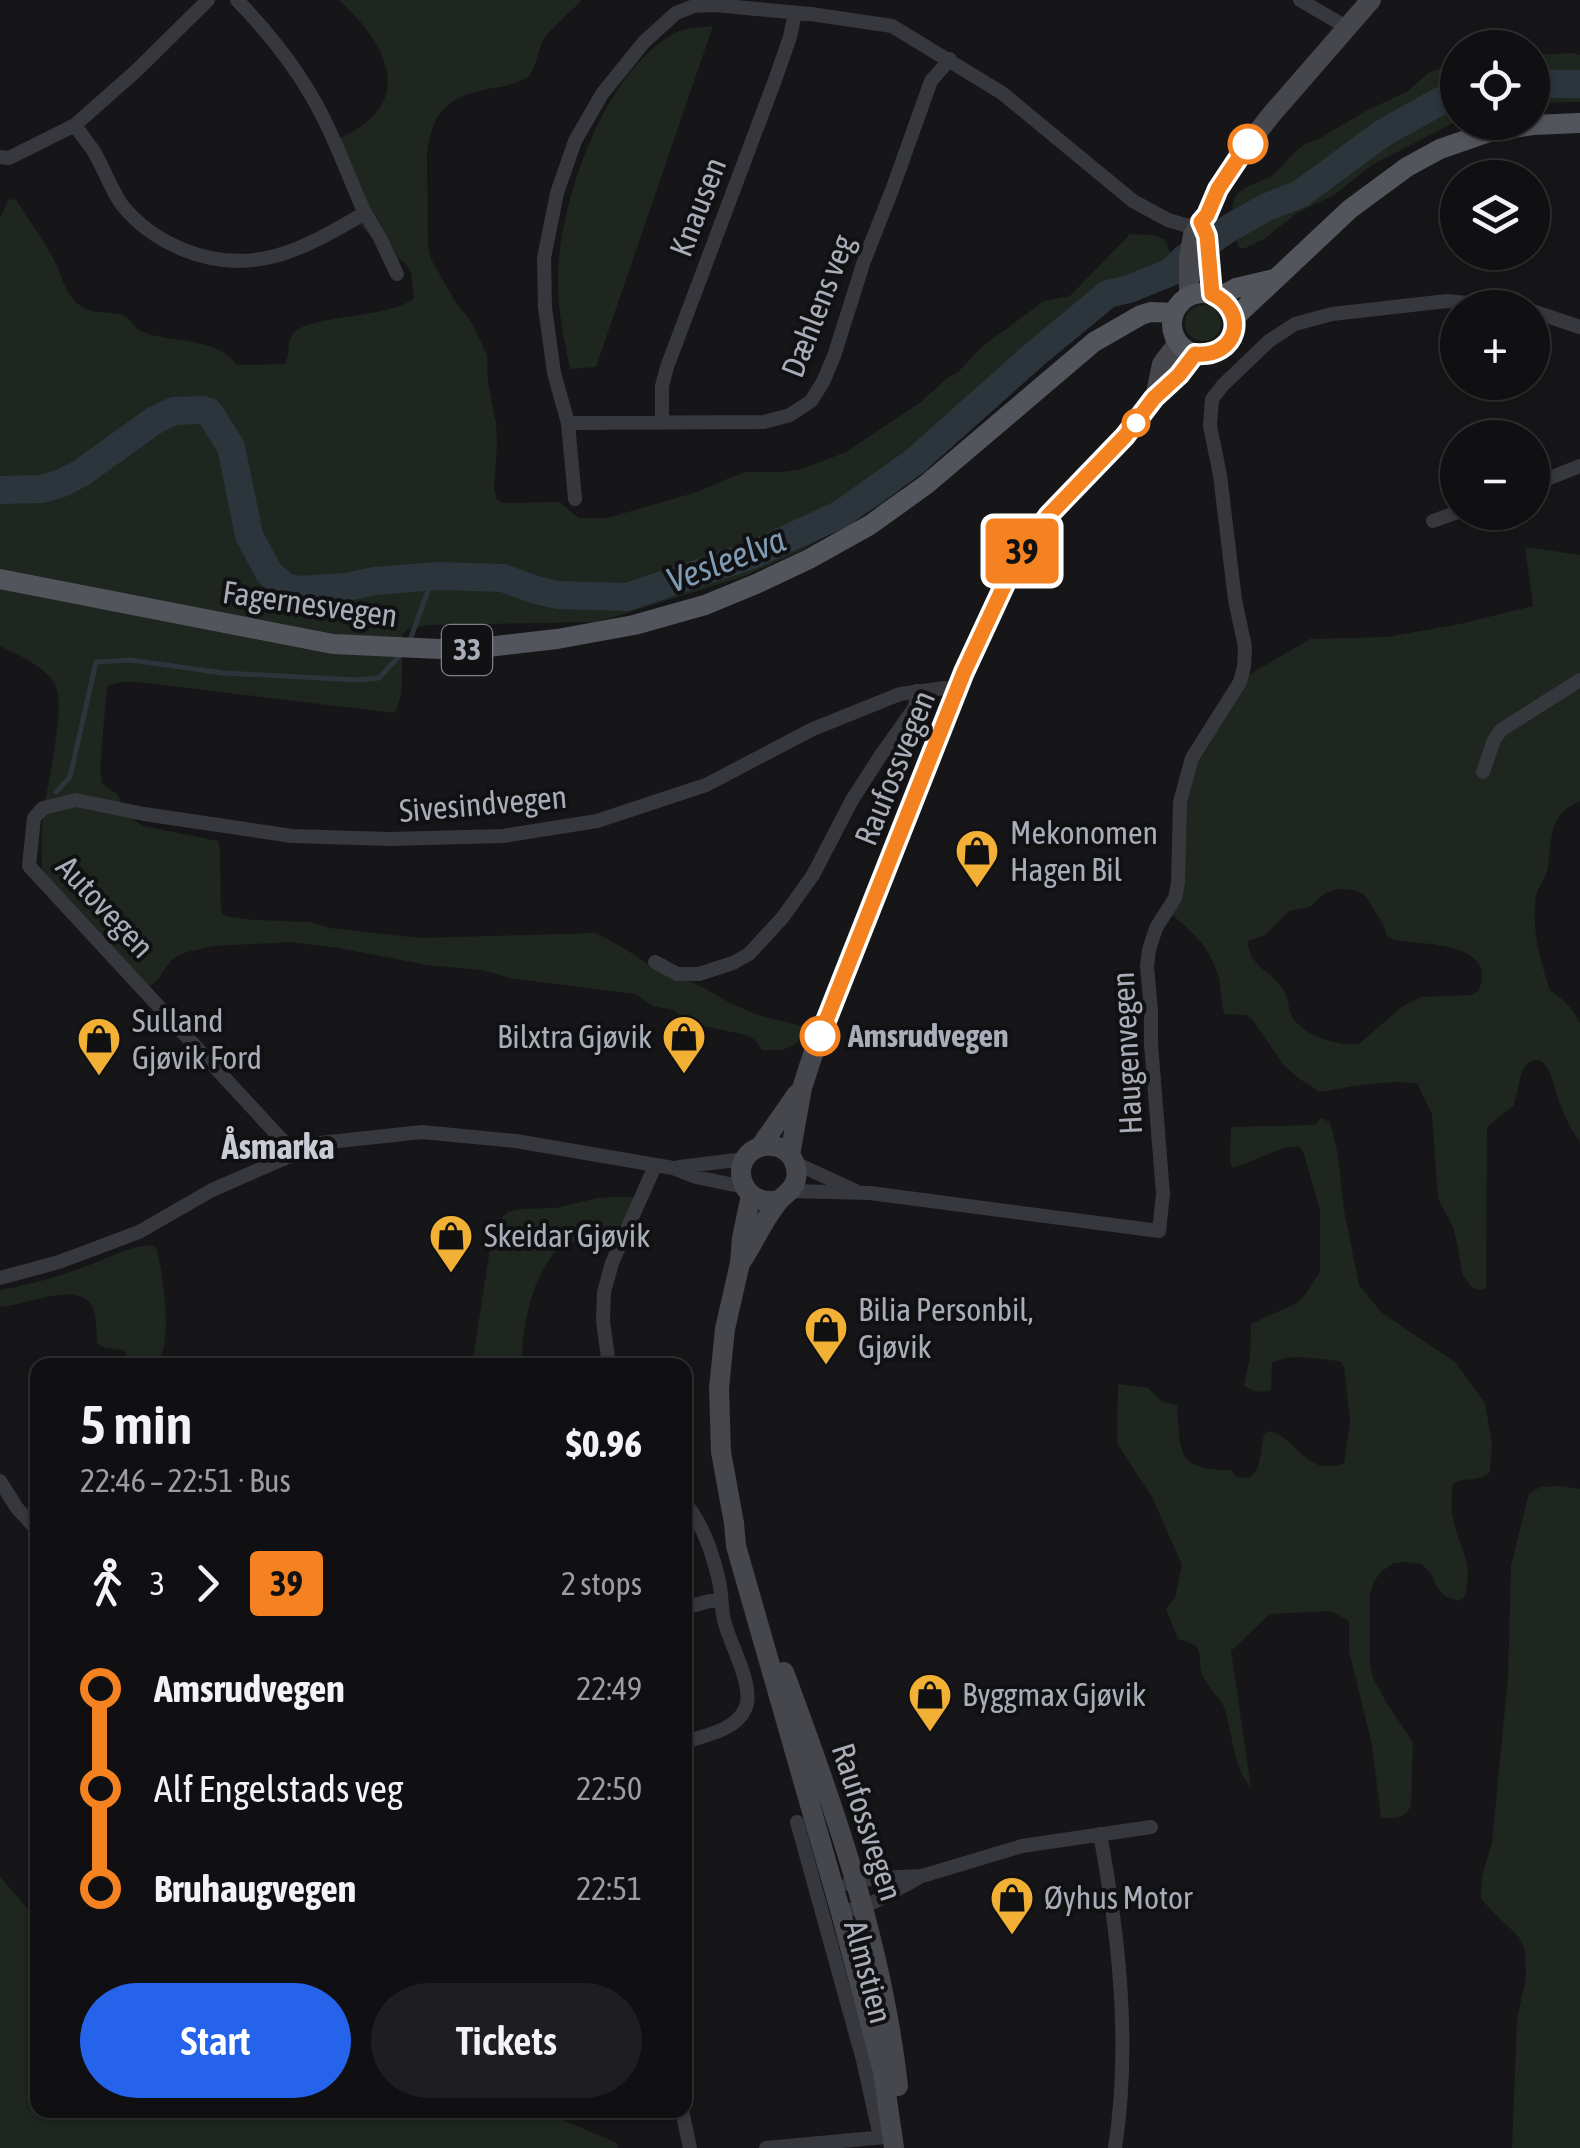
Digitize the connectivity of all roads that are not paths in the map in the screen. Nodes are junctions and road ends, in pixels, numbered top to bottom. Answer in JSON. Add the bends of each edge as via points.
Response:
{"nodes":[{"id":1,"x":208,"y":0,"type":"edge"},
{"id":2,"x":237,"y":0,"type":"edge"},
{"id":3,"x":1300,"y":0,"type":"edge"},
{"id":4,"x":1372,"y":0,"type":"edge"},
{"id":5,"x":694,"y":3,"type":"edge"},
{"id":6,"x":795,"y":13,"type":"junction"},
{"id":7,"x":1348,"y":28,"type":"junction"},
{"id":8,"x":950,"y":59,"type":"junction"},
{"id":9,"x":74,"y":125,"type":"junction"},
{"id":10,"x":1580,"y":126,"type":"edge"},
{"id":11,"x":0,"y":158,"type":"edge"},
{"id":12,"x":365,"y":213,"type":"junction"},
{"id":13,"x":1201,"y":222,"type":"junction"},
{"id":14,"x":397,"y":274,"type":"dead end"},
{"id":15,"x":1274,"y":279,"type":"junction"},
{"id":16,"x":1189,"y":296,"type":"junction"},
{"id":17,"x":1216,"y":296,"type":"junction"},
{"id":18,"x":1440,"y":302,"type":"edge"},
{"id":19,"x":1550,"y":317,"type":"edge"},
{"id":20,"x":1234,"y":318,"type":"junction"},
{"id":21,"x":1580,"y":327,"type":"edge"},
{"id":22,"x":1180,"y":336,"type":"junction"},
{"id":23,"x":662,"y":422,"type":"junction"},
{"id":24,"x":568,"y":424,"type":"junction"},
{"id":25,"x":1580,"y":466,"type":"edge"},
{"id":26,"x":1550,"y":478,"type":"edge"},
{"id":27,"x":575,"y":499,"type":"dead end"},
{"id":28,"x":1440,"y":518,"type":"edge"},
{"id":29,"x":1433,"y":521,"type":"dead end"},
{"id":30,"x":0,"y":579,"type":"edge"},
{"id":31,"x":1580,"y":680,"type":"edge"},
{"id":32,"x":958,"y":691,"type":"junction"},
{"id":33,"x":917,"y":692,"type":"junction"},
{"id":34,"x":1484,"y":772,"type":"dead end"},
{"id":35,"x":34,"y":818,"type":"joint"},
{"id":36,"x":655,"y":962,"type":"dead end"},
{"id":37,"x":802,"y":1088,"type":"junction"},
{"id":38,"x":752,"y":1153,"type":"junction"},
{"id":39,"x":295,"y":1154,"type":"junction"},
{"id":40,"x":792,"y":1159,"type":"junction"},
{"id":41,"x":656,"y":1166,"type":"junction"},
{"id":42,"x":673,"y":1168,"type":"junction"},
{"id":43,"x":747,"y":1191,"type":"junction"},
{"id":44,"x":860,"y":1193,"type":"junction"},
{"id":45,"x":784,"y":1196,"type":"junction"},
{"id":46,"x":740,"y":1263,"type":"junction"},
{"id":47,"x":0,"y":1278,"type":"edge"},
{"id":48,"x":608,"y":1358,"type":"edge"},
{"id":49,"x":2,"y":1487,"type":"edge"},
{"id":50,"x":692,"y":1514,"type":"edge"},
{"id":51,"x":30,"y":1522,"type":"edge"},
{"id":52,"x":721,"y":1601,"type":"junction"},
{"id":53,"x":692,"y":1606,"type":"edge"},
{"id":54,"x":692,"y":1740,"type":"edge"},
{"id":55,"x":798,"y":1822,"type":"dead end"},
{"id":56,"x":1151,"y":1827,"type":"dead end"},
{"id":57,"x":1100,"y":1834,"type":"junction"},
{"id":58,"x":922,"y":1876,"type":"junction"},
{"id":59,"x":844,"y":1885,"type":"junction"},
{"id":60,"x":863,"y":1906,"type":"junction"},
{"id":61,"x":841,"y":1913,"type":"junction"},
{"id":62,"x":684,"y":2118,"type":"edge"},
{"id":63,"x":894,"y":2141,"type":"edge"},
{"id":64,"x":690,"y":2148,"type":"edge"},
{"id":65,"x":766,"y":2148,"type":"edge"},
{"id":66,"x":1116,"y":2148,"type":"edge"}],
"edges":[{"from":1,"to":9,"type":"street"},
{"from":2,"to":12,"type":"street","via":[[302,81]]},
{"from":3,"to":7,"type":"street"},
{"from":4,"to":7,"type":"main road"},
{"from":5,"to":6,"type":"street"},
{"from":5,"to":24,"type":"street","via":[[644,42],[602,94],[575,141],[557,193],[544,258],[545,307]]},
{"from":6,"to":8,"type":"street","via":[[892,26]]},
{"from":6,"to":23,"type":"street","name":"Knausen","via":[[667,367]]},
{"from":7,"to":13,"type":"main road","via":[[1235,161]]},
{"from":8,"to":13,"type":"street","via":[[1002,92],[1133,201],[1168,220]]},
{"from":8,"to":23,"type":"street","name":"Dæhlens veg","via":[[931,81],[812,402],[764,422]]},
{"from":9,"to":11,"type":"street"},
{"from":9,"to":12,"type":"street","via":[[144,228],[200,256],[257,261],[296,250]]},
{"from":10,"to":15,"type":"main road","number":"33","via":[[1492,131],[1426,156],[1372,191]]},
{"from":12,"to":14,"type":"street"},
{"from":13,"to":16,"type":"main road","via":[[1189,258]]},
{"from":13,"to":17,"type":"main road"},
{"from":15,"to":17,"type":"main road","number":"33"},
{"from":15,"to":20,"type":"main road","number":"33"},
{"from":16,"to":17,"type":"main road","number":"33"},
{"from":16,"to":22,"type":"main road","via":[[1180,304]]},
{"from":17,"to":20,"type":"main road"},
{"from":18,"to":44,"type":"street","name":"Haugenvegen","via":[[1295,324],[1212,399],[1210,426],[1244,666],[1192,758],[1180,802],[1178,883],[1149,950],[1164,1194],[1159,1232]]},
{"from":19,"to":21,"type":"street"},
{"from":20,"to":22,"type":"main road","number":"33","via":[[1224,348],[1210,355]]},
{"from":22,"to":30,"type":"main road","name":"Fagernesvegen","number":"33","via":[[1151,312],[1132,318],[870,524],[756,584],[634,625],[461,650],[332,644]]},
{"from":22,"to":32,"type":"main road","name":"Raufossvegen","via":[[1179,375],[1018,556]]},
{"from":23,"to":24,"type":"street","name":"Dæhlens veg"},
{"from":24,"to":27,"type":"street"},
{"from":25,"to":26,"type":"street"},
{"from":28,"to":29,"type":"street"},
{"from":31,"to":34,"type":"street","via":[[1506,725]]},
{"from":32,"to":33,"type":"street","name":"Sivesindvegen"},
{"from":32,"to":37,"type":"main road","name":"Raufossvegen"},
{"from":33,"to":35,"type":"street","name":"Sivesindvegen","via":[[813,730],[706,785],[597,821],[503,836],[292,836],[76,800],[43,808]]},
{"from":33,"to":36,"type":"street","via":[[915,707],[852,800],[813,875],[749,954],[699,974],[677,974]]},
{"from":35,"to":39,"type":"street","name":"Autovegen","via":[[29,866]]},
{"from":37,"to":38,"type":"main road","name":"Raufossvegen"},
{"from":37,"to":40,"type":"main road","name":"Raufossvegen"},
{"from":38,"to":40,"type":"main road","via":[[776,1146]]},
{"from":38,"to":42,"type":"street"},
{"from":38,"to":43,"type":"main road","name":"Raufossvegen","via":[[740,1173]]},
{"from":39,"to":41,"type":"street","via":[[320,1143],[422,1132]]},
{"from":39,"to":47,"type":"street","via":[[139,1232]]},
{"from":40,"to":44,"type":"street"},
{"from":40,"to":45,"type":"main road","name":"Raufossvegen","via":[[796,1178]]},
{"from":41,"to":42,"type":"street"},
{"from":41,"to":48,"type":"street","via":[[604,1292]]},
{"from":42,"to":43,"type":"street"},
{"from":43,"to":45,"type":"main road","via":[[765,1202]]},
{"from":43,"to":46,"type":"main road","name":"Raufossvegen"},
{"from":44,"to":45,"type":"street"},
{"from":45,"to":46,"type":"main road","name":"Raufossvegen"},
{"from":46,"to":59,"type":"main road","name":"Raufossvegen","via":[[718,1388],[736,1546]]},
{"from":49,"to":51,"type":"street"},
{"from":50,"to":52,"type":"street","via":[[720,1582]]},
{"from":52,"to":53,"type":"street"},
{"from":52,"to":54,"type":"street","via":[[747,1704],[730,1726]]},
{"from":55,"to":63,"type":"street","name":"Almstien","via":[[863,2060]]},
{"from":56,"to":57,"type":"street"},
{"from":57,"to":58,"type":"street","via":[[1022,1846]]},
{"from":57,"to":66,"type":"street","via":[[1122,2007]]},
{"from":58,"to":59,"type":"street"},
{"from":58,"to":60,"type":"street"},
{"from":59,"to":60,"type":"main road","name":"Raufossvegen"},
{"from":59,"to":61,"type":"main road","name":"Raufossvegen"},
{"from":60,"to":61,"type":"street"},
{"from":60,"to":63,"type":"main road","name":"Raufossvegen","via":[[884,1986],[897,2080]]},
{"from":61,"to":63,"type":"main road","name":"Raufossvegen"},
{"from":62,"to":64,"type":"street"},
{"from":63,"to":65,"type":"street"}]}
